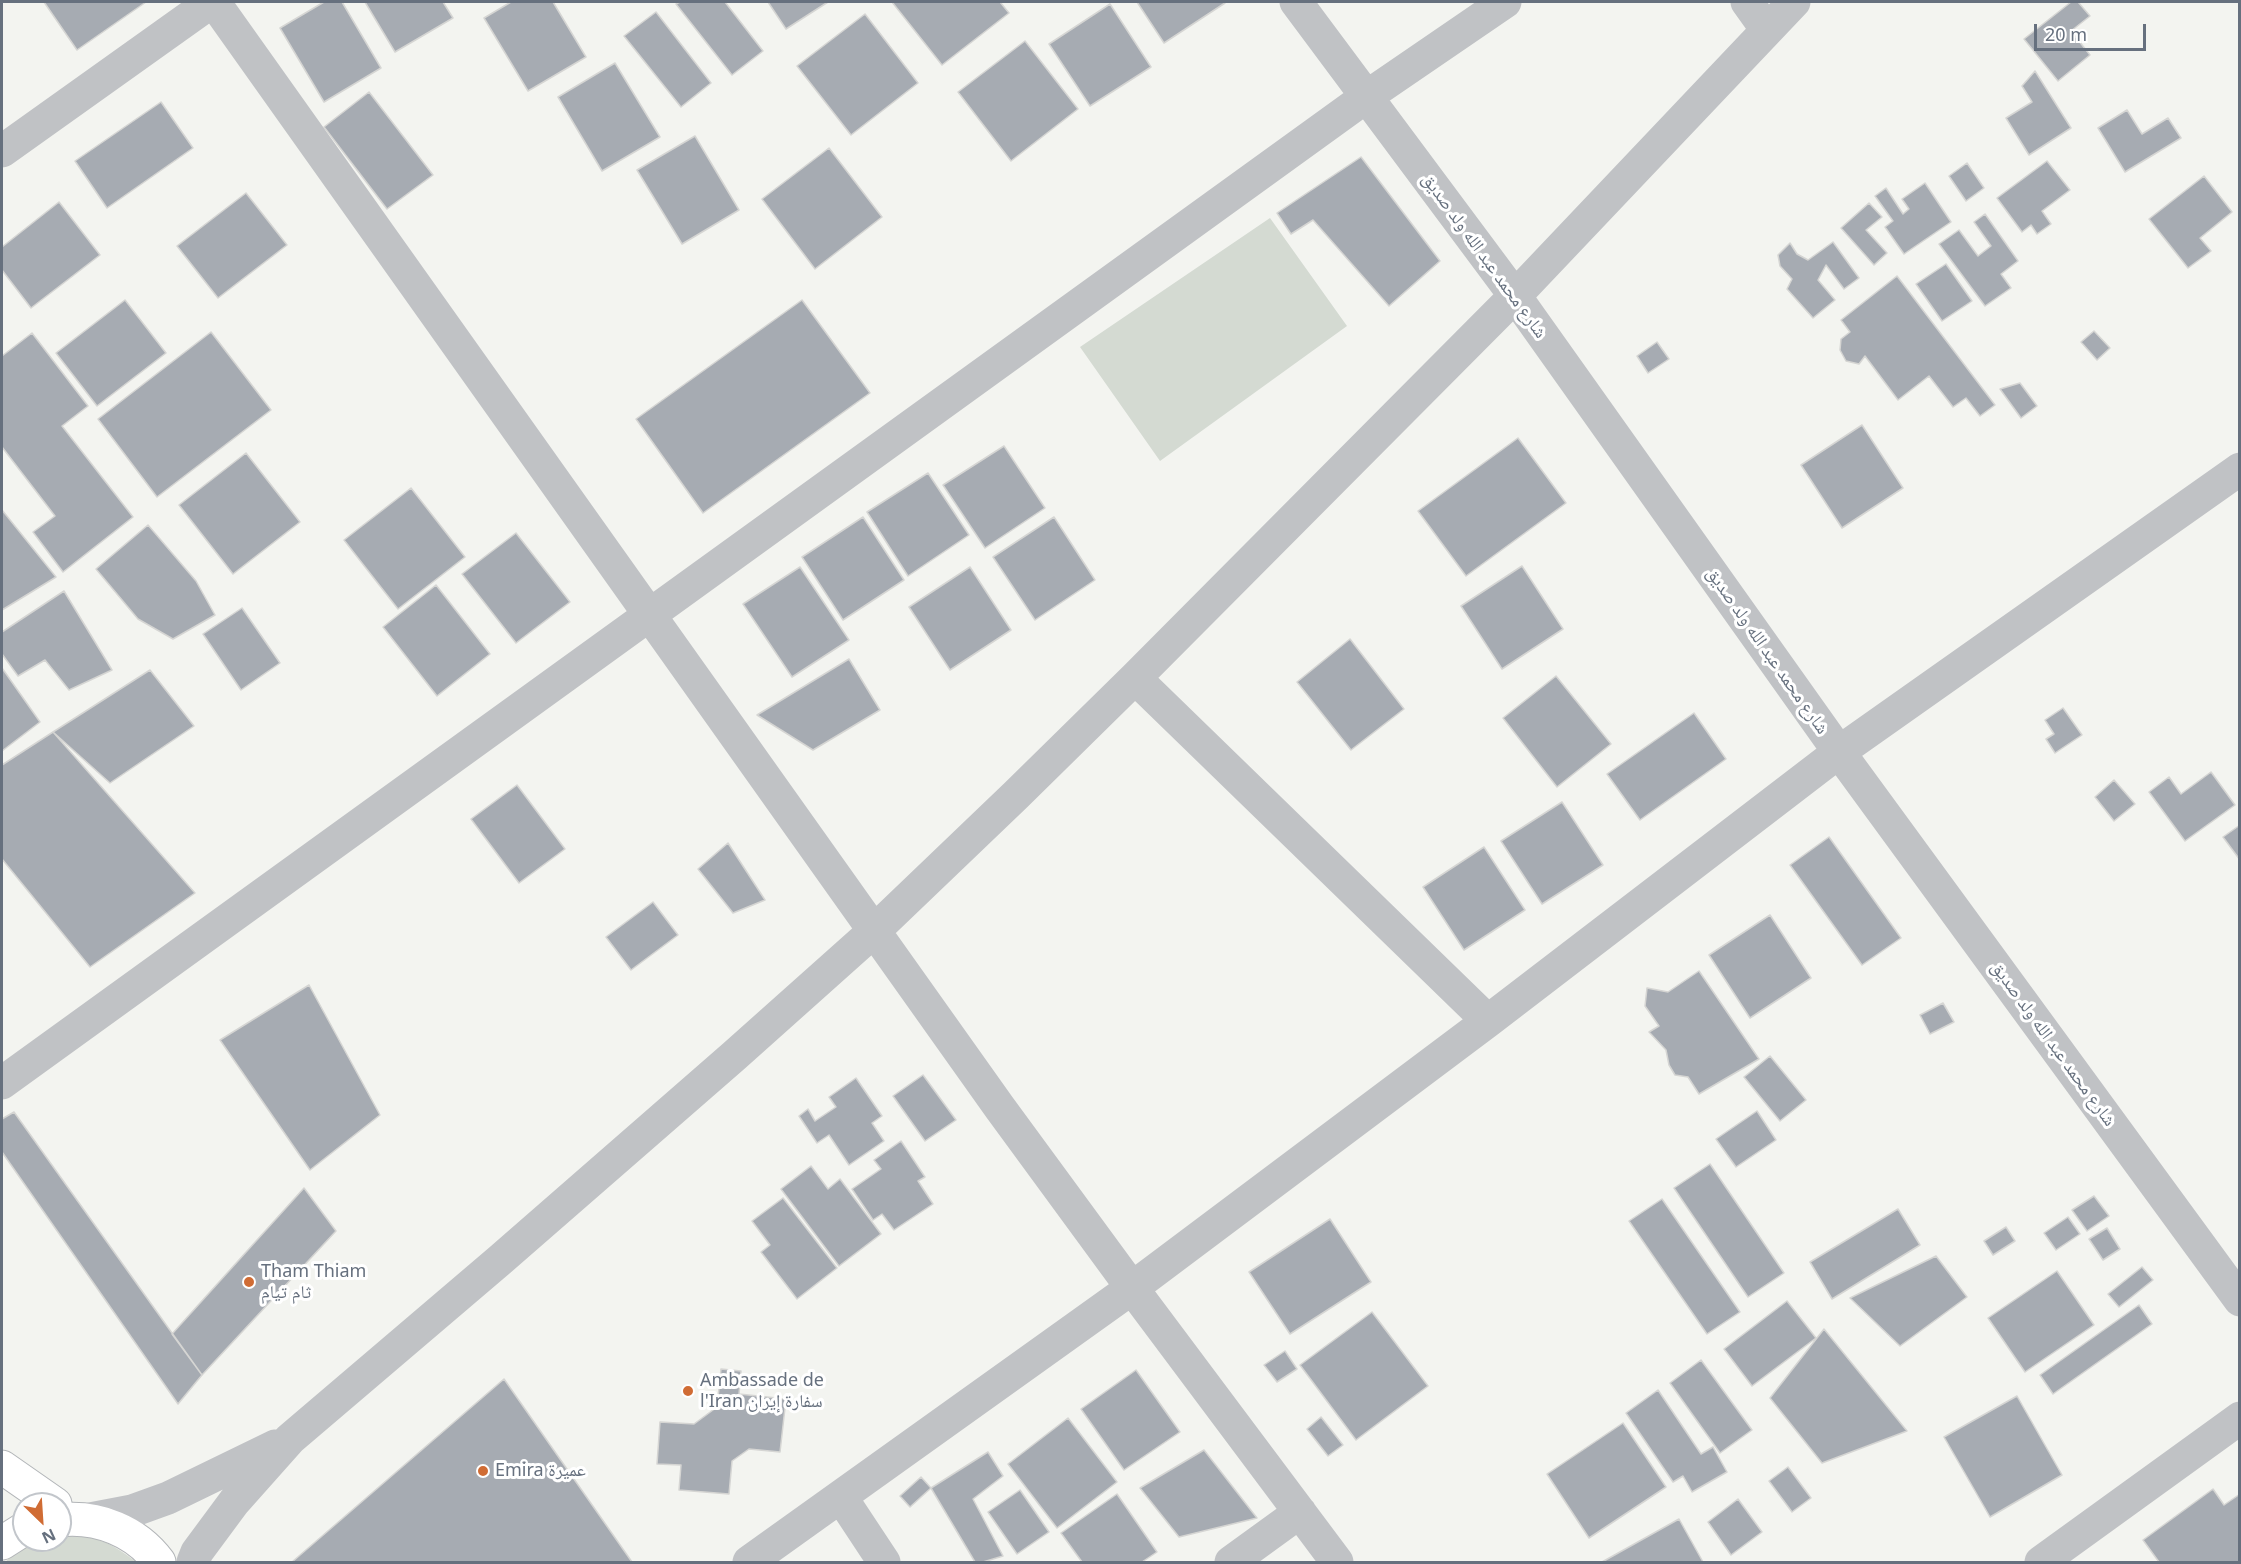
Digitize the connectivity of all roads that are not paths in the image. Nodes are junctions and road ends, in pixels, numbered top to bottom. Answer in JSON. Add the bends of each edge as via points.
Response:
{"nodes":[{"id":1,"x":212,"y":2,"type":"edge"},
{"id":2,"x":1296,"y":2,"type":"edge"},
{"id":3,"x":1505,"y":2,"type":"edge"},
{"id":4,"x":1747,"y":2,"type":"edge"},
{"id":5,"x":1794,"y":2,"type":"edge"},
{"id":6,"x":1767,"y":30,"type":"junction"},
{"id":7,"x":1366,"y":97,"type":"junction"},
{"id":8,"x":2,"y":151,"type":"edge"},
{"id":9,"x":1515,"y":296,"type":"junction"},
{"id":10,"x":2240,"y":469,"type":"edge"},
{"id":11,"x":649,"y":615,"type":"junction"},
{"id":12,"x":1135,"y":678,"type":"junction"},
{"id":13,"x":1839,"y":752,"type":"junction"},
{"id":14,"x":874,"y":931,"type":"junction"},
{"id":15,"x":1488,"y":1021,"type":"junction"},
{"id":16,"x":2,"y":1083,"type":"edge"},
{"id":17,"x":1132,"y":1288,"type":"junction"},
{"id":18,"x":2240,"y":1300,"type":"edge"},
{"id":19,"x":2240,"y":1418,"type":"edge"},
{"id":20,"x":290,"y":1439,"type":"junction"},
{"id":21,"x":2,"y":1467,"type":"edge"},
{"id":22,"x":37,"y":1492,"type":"edge"},
{"id":23,"x":841,"y":1497,"type":"junction"},
{"id":24,"x":1300,"y":1512,"type":"junction"},
{"id":25,"x":72,"y":1514,"type":"edge"},
{"id":26,"x":72,"y":1515,"type":"edge"},
{"id":27,"x":159,"y":1563,"type":"edge"},
{"id":28,"x":193,"y":1563,"type":"edge"},
{"id":29,"x":749,"y":1563,"type":"edge"},
{"id":30,"x":884,"y":1563,"type":"edge"},
{"id":31,"x":1231,"y":1563,"type":"edge"},
{"id":32,"x":1337,"y":1563,"type":"edge"},
{"id":33,"x":2041,"y":1563,"type":"edge"}],
"edges":[{"from":1,"to":8,"type":"street"},
{"from":1,"to":11,"type":"street"},
{"from":2,"to":7,"type":"street","name":"شارع محمد عبد الله ولد صديق"},
{"from":3,"to":7,"type":"street"},
{"from":4,"to":6,"type":"street"},
{"from":5,"to":6,"type":"street"},
{"from":6,"to":9,"type":"street"},
{"from":7,"to":9,"type":"street","name":"شارع محمد عبد الله ولد صديق"},
{"from":7,"to":11,"type":"street"},
{"from":9,"to":12,"type":"street"},
{"from":9,"to":13,"type":"street","name":"شارع محمد عبد الله ولد صديق"},
{"from":10,"to":13,"type":"street"},
{"from":11,"to":14,"type":"street"},
{"from":11,"to":16,"type":"street"},
{"from":12,"to":14,"type":"street"},
{"from":12,"to":15,"type":"street"},
{"from":13,"to":15,"type":"street"},
{"from":13,"to":18,"type":"street","name":"شارع محمد عبد الله ولد صديق"},
{"from":14,"to":17,"type":"street"},
{"from":14,"to":20,"type":"street"},
{"from":15,"to":17,"type":"street"},
{"from":17,"to":23,"type":"street"},
{"from":17,"to":24,"type":"street"},
{"from":19,"to":33,"type":"street"},
{"from":20,"to":25,"type":"street","via":[[168,1498],[132,1510]]},
{"from":20,"to":28,"type":"street","via":[[234,1502]]},
{"from":21,"to":22,"type":"highway"},
{"from":23,"to":29,"type":"street"},
{"from":23,"to":30,"type":"street"},
{"from":24,"to":31,"type":"street"},
{"from":24,"to":32,"type":"street"},
{"from":26,"to":27,"type":"highway","via":[[114,1527],[135,1539]]}]}
